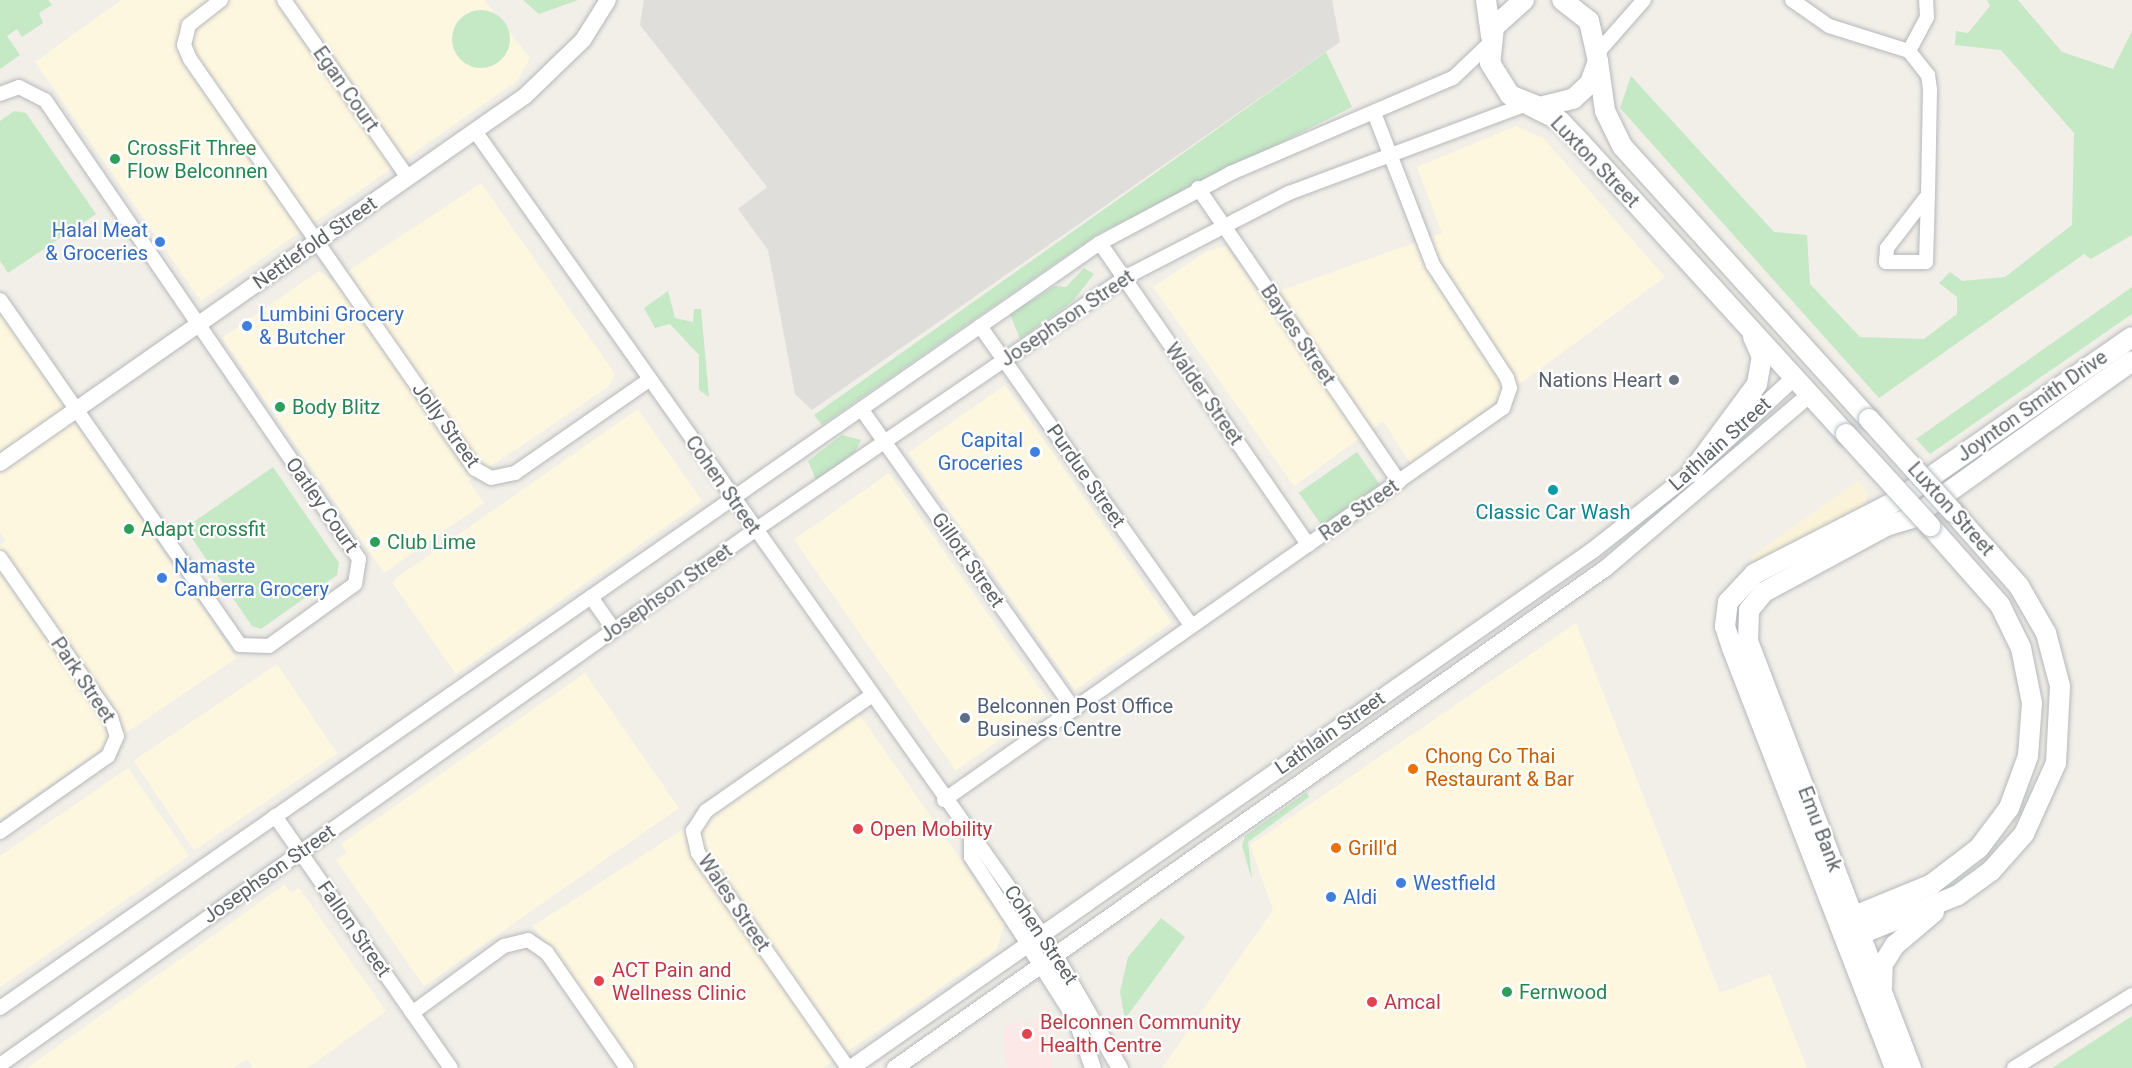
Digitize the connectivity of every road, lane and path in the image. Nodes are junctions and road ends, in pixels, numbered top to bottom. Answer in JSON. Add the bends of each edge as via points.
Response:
{"nodes":[{"id":1,"x":221,"y":0,"type":"edge"},
{"id":2,"x":284,"y":0,"type":"edge"},
{"id":3,"x":608,"y":0,"type":"edge"},
{"id":4,"x":1486,"y":0,"type":"edge"},
{"id":5,"x":1524,"y":0,"type":"edge"},
{"id":6,"x":1568,"y":0,"type":"edge"},
{"id":7,"x":1644,"y":0,"type":"edge"},
{"id":8,"x":1792,"y":0,"type":"edge"},
{"id":9,"x":1926,"y":0,"type":"edge"},
{"id":10,"x":1807,"y":5,"type":"edge"},
{"id":11,"x":1490,"y":40,"type":"junction"},
{"id":12,"x":1909,"y":51,"type":"junction"},
{"id":13,"x":1598,"y":56,"type":"junction"},
{"id":14,"x":0,"y":94,"type":"edge"},
{"id":15,"x":1528,"y":105,"type":"junction"},
{"id":16,"x":1374,"y":113,"type":"junction"},
{"id":17,"x":475,"y":131,"type":"junction"},
{"id":18,"x":1390,"y":155,"type":"junction"},
{"id":19,"x":408,"y":178,"type":"junction"},
{"id":20,"x":1198,"y":188,"type":"junction"},
{"id":21,"x":1928,"y":195,"type":"junction"},
{"id":22,"x":1222,"y":224,"type":"junction"},
{"id":23,"x":317,"y":242,"type":"junction"},
{"id":24,"x":1100,"y":243,"type":"junction"},
{"id":25,"x":1124,"y":278,"type":"junction"},
{"id":26,"x":1722,"y":299,"type":"junction"},
{"id":27,"x":0,"y":300,"type":"edge"},
{"id":28,"x":199,"y":324,"type":"junction"},
{"id":29,"x":980,"y":326,"type":"junction"},
{"id":30,"x":2132,"y":337,"type":"edge"},
{"id":31,"x":1004,"y":360,"type":"junction"},
{"id":32,"x":1815,"y":360,"type":"junction"},
{"id":33,"x":2132,"y":361,"type":"edge"},
{"id":34,"x":1830,"y":376,"type":"junction"},
{"id":35,"x":1794,"y":378,"type":"junction"},
{"id":36,"x":649,"y":380,"type":"junction"},
{"id":37,"x":1809,"y":395,"type":"junction"},
{"id":38,"x":76,"y":410,"type":"junction"},
{"id":39,"x":862,"y":410,"type":"junction"},
{"id":40,"x":884,"y":442,"type":"junction"},
{"id":41,"x":0,"y":464,"type":"edge"},
{"id":42,"x":1692,"y":471,"type":"junction"},
{"id":43,"x":1399,"y":482,"type":"junction"},
{"id":44,"x":732,"y":498,"type":"junction"},
{"id":45,"x":755,"y":530,"type":"junction"},
{"id":46,"x":1308,"y":545,"type":"junction"},
{"id":47,"x":0,"y":558,"type":"edge"},
{"id":48,"x":1764,"y":592,"type":"joint"},
{"id":49,"x":591,"y":597,"type":"junction"},
{"id":50,"x":1725,"y":612,"type":"joint"},
{"id":51,"x":1192,"y":626,"type":"junction"},
{"id":52,"x":614,"y":630,"type":"junction"},
{"id":53,"x":871,"y":696,"type":"junction"},
{"id":54,"x":1074,"y":709,"type":"junction"},
{"id":55,"x":944,"y":800,"type":"junction"},
{"id":56,"x":276,"y":816,"type":"junction"},
{"id":57,"x":0,"y":832,"type":"edge"},
{"id":58,"x":300,"y":852,"type":"junction"},
{"id":59,"x":1958,"y":895,"type":"junction"},
{"id":60,"x":1849,"y":928,"type":"junction"},
{"id":61,"x":1035,"y":939,"type":"junction"},
{"id":62,"x":1056,"y":955,"type":"junction"},
{"id":63,"x":1042,"y":965,"type":"junction"},
{"id":64,"x":1882,"y":991,"type":"junction"},
{"id":65,"x":2132,"y":995,"type":"edge"},
{"id":66,"x":0,"y":1008,"type":"edge"},
{"id":67,"x":412,"y":1013,"type":"junction"},
{"id":68,"x":0,"y":1065,"type":"edge"},
{"id":69,"x":2020,"y":1065,"type":"edge"},
{"id":70,"x":451,"y":1068,"type":"edge"},
{"id":71,"x":627,"y":1068,"type":"edge"},
{"id":72,"x":850,"y":1068,"type":"edge"},
{"id":73,"x":895,"y":1068,"type":"edge"},
{"id":74,"x":1093,"y":1068,"type":"edge"},
{"id":75,"x":1120,"y":1068,"type":"edge"},
{"id":76,"x":1894,"y":1068,"type":"edge"},
{"id":77,"x":1911,"y":1068,"type":"edge"}],
"edges":[{"from":1,"to":23,"type":"street","via":[[189,25],[184,45]]},
{"from":2,"to":19,"type":"street","name":"Egan Court"},
{"from":3,"to":17,"type":"street","name":"Nettlefold Street","via":[[556,70]]},
{"from":4,"to":11,"type":"main road"},
{"from":5,"to":11,"type":"main road","via":[[1507,10]]},
{"from":6,"to":13,"type":"main road","name":"Luxton Street","via":[[1589,21]]},
{"from":7,"to":13,"type":"street"},
{"from":8,"to":10,"type":"street"},
{"from":9,"to":12,"type":"street","via":[[1927,17]]},
{"from":10,"to":12,"type":"street","via":[[1859,38]]},
{"from":11,"to":15,"type":"main road","name":"Luxton Street","via":[[1497,81]]},
{"from":11,"to":16,"type":"street","name":"Josephson Street","via":[[1453,78]]},
{"from":12,"to":21,"type":"street","via":[[1925,68],[1930,90]]},
{"from":13,"to":15,"type":"main road","via":[[1590,82],[1573,99],[1552,107]]},
{"from":13,"to":32,"type":"main road","name":"Luxton Street","via":[[1605,111],[1622,146]]},
{"from":14,"to":28,"type":"street","name":"Oatley Court","via":[[19,87],[45,100]]},
{"from":15,"to":18,"type":"street","name":"Josephson Street"},
{"from":15,"to":26,"type":"main road","name":"Luxton Street","via":[[1560,121]]},
{"from":16,"to":18,"type":"street","name":"Rae Street"},
{"from":16,"to":20,"type":"street","name":"Josephson Street"},
{"from":17,"to":19,"type":"street","name":"Nettlefold Street"},
{"from":17,"to":36,"type":"street","name":"Cohen Street"},
{"from":18,"to":22,"type":"street","name":"Josephson Street"},
{"from":18,"to":43,"type":"street","name":"Rae Street","via":[[1433,265],[1510,388],[1503,408]]},
{"from":19,"to":23,"type":"street","name":"Nettlefold Street"},
{"from":20,"to":22,"type":"street","name":"Bayles Street"},
{"from":20,"to":24,"type":"street","name":"Josephson Street"},
{"from":21,"to":21,"type":"street","via":[[1926,262],[1886,261],[1887,248]]},
{"from":22,"to":25,"type":"street","name":"Josephson Street"},
{"from":22,"to":43,"type":"street","name":"Bayles Street"},
{"from":23,"to":28,"type":"street","name":"Nettlefold Street"},
{"from":23,"to":36,"type":"street","name":"Jolly Street","via":[[482,475],[515,473]]},
{"from":24,"to":25,"type":"street","name":"Walder Street"},
{"from":24,"to":29,"type":"street","name":"Josephson Street"},
{"from":25,"to":31,"type":"street","name":"Josephson Street"},
{"from":25,"to":46,"type":"street","name":"Walder Street"},
{"from":26,"to":35,"type":"main road","name":"Luxton Street"},
{"from":26,"to":42,"type":"main road","via":[[1752,336],[1762,357],[1761,374],[1749,400]]},
{"from":27,"to":38,"type":"street","name":"Oatley Court"},
{"from":28,"to":38,"type":"street","name":"Nettlefold Street"},
{"from":28,"to":38,"type":"street","name":"Oatley Court","via":[[359,559],[360,574],[347,592],[269,646],[240,645]]},
{"from":29,"to":31,"type":"street","name":"Purdue Street"},
{"from":29,"to":39,"type":"street","name":"Josephson Street"},
{"from":30,"to":50,"type":"main road","name":"Joynton Smith Drive","via":[[1896,501],[1754,574],[1731,594]]},
{"from":31,"to":40,"type":"street","name":"Josephson Street"},
{"from":31,"to":51,"type":"street","name":"Purdue Street"},
{"from":32,"to":34,"type":"main road","name":"Luxton Street"},
{"from":32,"to":35,"type":"main road"},
{"from":33,"to":48,"type":"main road","name":"Joynton Smith Drive","via":[[1912,518],[1886,526]]},
{"from":34,"to":37,"type":"main road"},
{"from":34,"to":59,"type":"main road","name":"Luxton Street","bridge":true,"via":[[2035,609],[2055,660],[2062,711],[2056,763],[2040,808],[2008,854]]},
{"from":35,"to":37,"type":"main road","name":"Luxton Street"},
{"from":35,"to":42,"type":"street","name":"Lathlain Street"},
{"from":36,"to":44,"type":"street","name":"Cohen Street"},
{"from":37,"to":60,"type":"main road","name":"Luxton Street","bridge":true,"via":[[2000,605],[2021,648],[2032,703],[2028,756],[2009,808],[1979,848],[1932,884]]},
{"from":37,"to":62,"type":"street","name":"Lathlain Street","via":[[1606,568]]},
{"from":38,"to":41,"type":"street","name":"Nettlefold Street"},
{"from":39,"to":40,"type":"street","name":"Gillott Street"},
{"from":39,"to":44,"type":"street","name":"Josephson Street"},
{"from":40,"to":45,"type":"street","name":"Josephson Street"},
{"from":40,"to":54,"type":"street","name":"Gillott Street"},
{"from":42,"to":61,"type":"street","name":"Lathlain Street","via":[[1585,555]]},
{"from":43,"to":46,"type":"street","name":"Rae Street"},
{"from":44,"to":45,"type":"street","name":"Cohen Street"},
{"from":44,"to":49,"type":"street","name":"Josephson Street"},
{"from":45,"to":52,"type":"street","name":"Josephson Street"},
{"from":45,"to":53,"type":"street","name":"Cohen Street"},
{"from":46,"to":51,"type":"street","name":"Rae Street"},
{"from":47,"to":57,"type":"street","name":"Park Street","via":[[111,718],[117,736],[108,756]]},
{"from":48,"to":60,"type":"main road","name":"Emu Bank","via":[[1749,610],[1748,642]]},
{"from":49,"to":52,"type":"street"},
{"from":49,"to":56,"type":"street","name":"Josephson Street"},
{"from":50,"to":60,"type":"main road","name":"Emu Bank","via":[[1732,648]]},
{"from":51,"to":54,"type":"street","name":"Rae Street"},
{"from":52,"to":58,"type":"street","name":"Josephson Street"},
{"from":53,"to":55,"type":"street","name":"Cohen Street"},
{"from":53,"to":72,"type":"street","name":"Wales Street","via":[[706,811],[693,831],[698,853]]},
{"from":54,"to":55,"type":"street","name":"Rae Street"},
{"from":55,"to":61,"type":"street","name":"Cohen Street","via":[[971,839],[971,857]]},
{"from":56,"to":58,"type":"street","name":"Fallon Street"},
{"from":56,"to":66,"type":"street","name":"Josephson Street"},
{"from":58,"to":67,"type":"street","name":"Fallon Street"},
{"from":58,"to":68,"type":"street","name":"Josephson Street"},
{"from":59,"to":60,"type":"main road","name":"Luxton Street"},
{"from":59,"to":64,"type":"main road","via":[[1899,939],[1883,964]]},
{"from":60,"to":64,"type":"main road","name":"Emu Bank"},
{"from":60,"to":76,"type":"main road","name":"Emu Bank"},
{"from":61,"to":62,"type":"street","name":"Cohen Street"},
{"from":61,"to":63,"type":"street","name":"Cohen Street"},
{"from":61,"to":72,"type":"street","name":"Lathlain Street"},
{"from":62,"to":63,"type":"street","name":"Lathlain Street"},
{"from":62,"to":75,"type":"street","name":"Cohen Street"},
{"from":63,"to":73,"type":"street","name":"Lathlain Street"},
{"from":63,"to":74,"type":"street","name":"Cohen Street","via":[[1076,1019]]},
{"from":64,"to":77,"type":"main road","name":"Emu Bank"},
{"from":65,"to":69,"type":"street"},
{"from":67,"to":70,"type":"street","name":"Fallon Street"},
{"from":67,"to":71,"type":"street","via":[[504,946],[528,940],[547,952]]}]}
